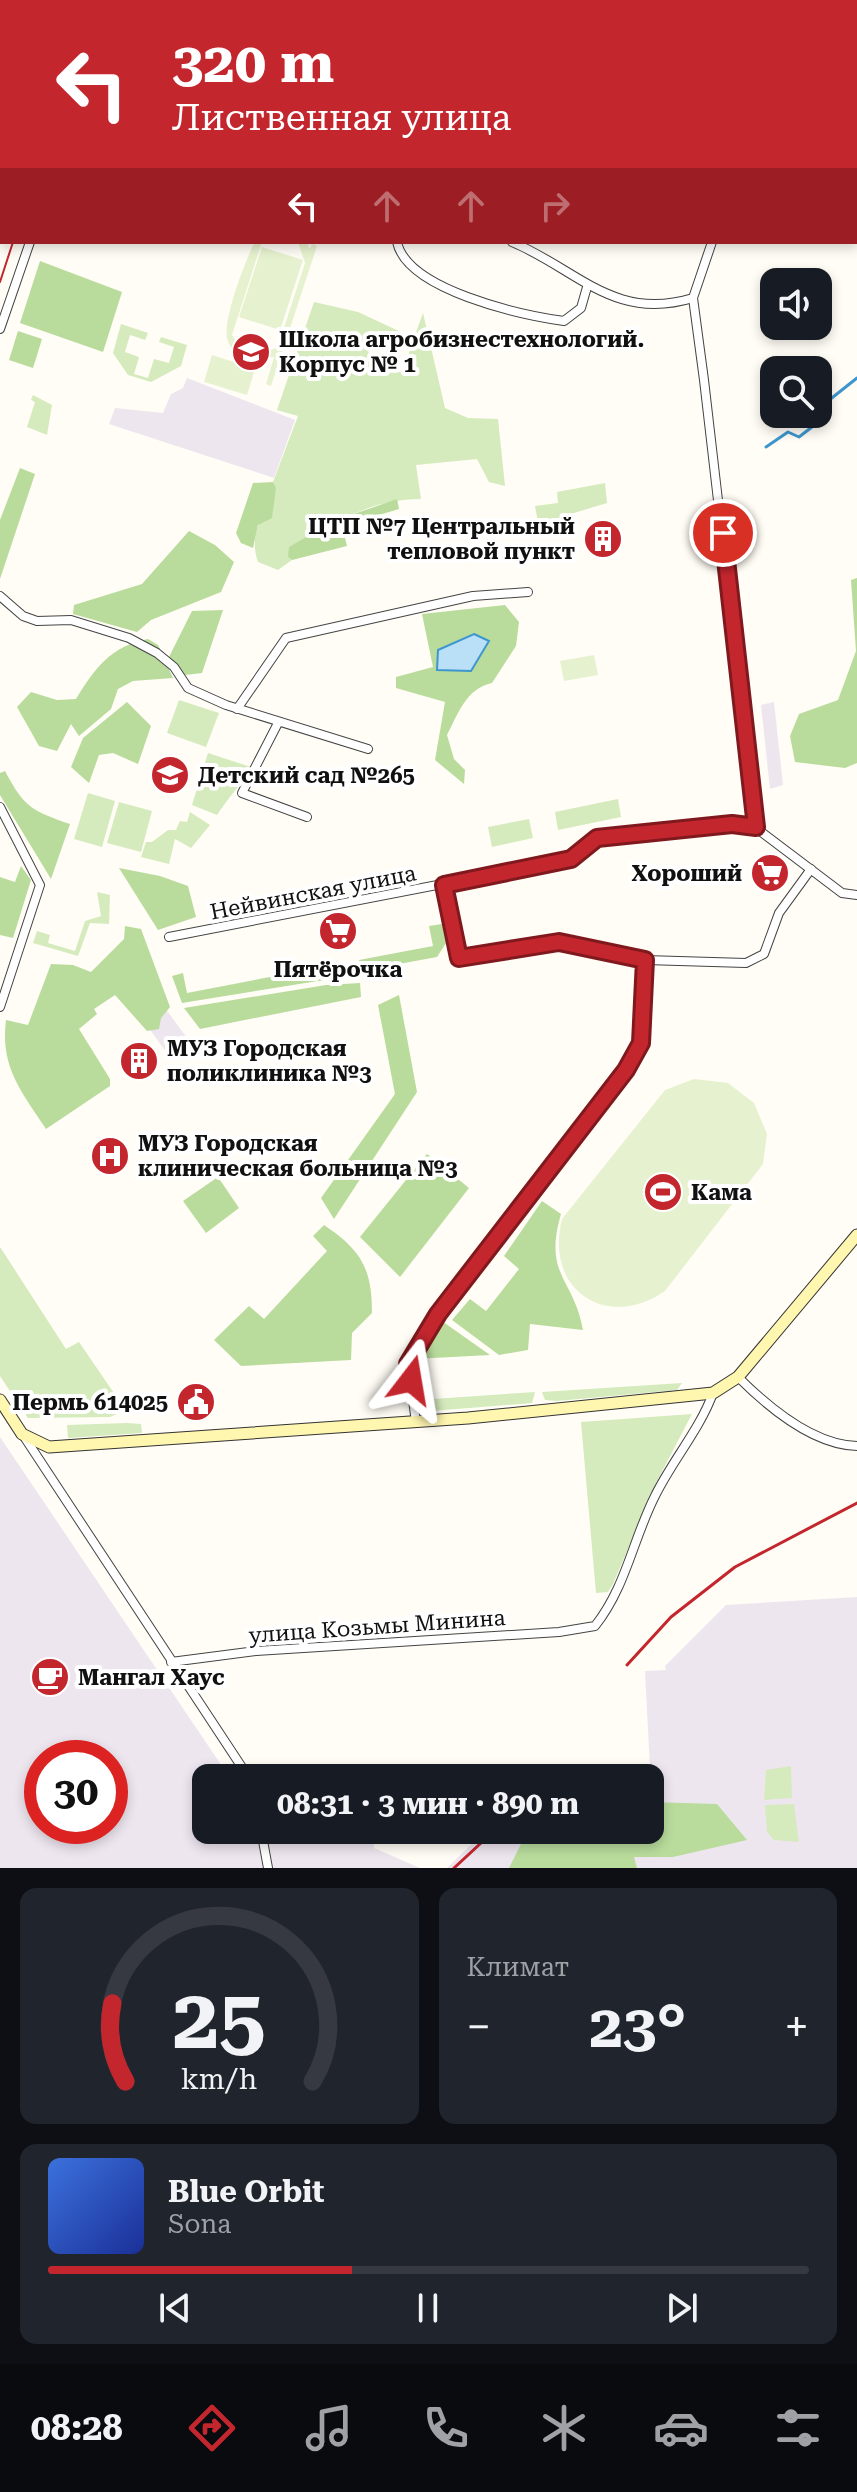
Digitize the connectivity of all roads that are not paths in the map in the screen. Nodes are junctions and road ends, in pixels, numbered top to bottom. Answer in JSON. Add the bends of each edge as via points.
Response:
{"nodes":[{"id":1,"x":29,"y":244,"type":"edge"},
{"id":2,"x":397,"y":244,"type":"edge"},
{"id":3,"x":517,"y":244,"type":"edge"},
{"id":4,"x":711,"y":244,"type":"edge"},
{"id":5,"x":587,"y":287,"type":"junction"},
{"id":6,"x":693,"y":298,"type":"junction"},
{"id":7,"x":0,"y":329,"type":"edge"},
{"id":8,"x":528,"y":592,"type":"dead end"},
{"id":9,"x":0,"y":596,"type":"edge"},
{"id":10,"x":237,"y":709,"type":"junction"},
{"id":11,"x":278,"y":723,"type":"junction"},
{"id":12,"x":368,"y":749,"type":"dead end"},
{"id":13,"x":0,"y":807,"type":"edge"},
{"id":14,"x":307,"y":817,"type":"dead end"},
{"id":15,"x":756,"y":827,"type":"junction"},
{"id":16,"x":815,"y":873,"type":"junction"},
{"id":17,"x":444,"y":885,"type":"junction"},
{"id":18,"x":857,"y":895,"type":"edge"},
{"id":19,"x":169,"y":937,"type":"dead end"},
{"id":20,"x":645,"y":960,"type":"junction"},
{"id":21,"x":0,"y":1007,"type":"edge"},
{"id":22,"x":857,"y":1235,"type":"edge"},
{"id":23,"x":738,"y":1377,"type":"junction"},
{"id":24,"x":713,"y":1393,"type":"junction"},
{"id":25,"x":0,"y":1400,"type":"edge"},
{"id":26,"x":416,"y":1422,"type":"junction"},
{"id":27,"x":22,"y":1434,"type":"junction"},
{"id":28,"x":857,"y":1446,"type":"edge"},
{"id":29,"x":49,"y":1447,"type":"junction"},
{"id":30,"x":40,"y":1462,"type":"junction"},
{"id":31,"x":171,"y":1662,"type":"junction"},
{"id":32,"x":240,"y":1764,"type":"edge"},
{"id":33,"x":264,"y":1844,"type":"edge"},
{"id":34,"x":268,"y":1868,"type":"edge"}],
"edges":[{"from":1,"to":7,"type":"street"},
{"from":2,"to":5,"type":"street","via":[[399,254],[430,281],[534,317],[564,321],[581,308]]},
{"from":3,"to":5,"type":"street"},
{"from":4,"to":6,"type":"street"},
{"from":5,"to":6,"type":"street","via":[[642,304]]},
{"from":6,"to":15,"type":"street"},
{"from":8,"to":10,"type":"street","via":[[473,596],[286,638]]},
{"from":9,"to":10,"type":"street","via":[[37,621],[71,620],[129,638],[174,667],[188,688]]},
{"from":10,"to":11,"type":"street"},
{"from":11,"to":12,"type":"street"},
{"from":11,"to":14,"type":"street","via":[[242,793]]},
{"from":13,"to":21,"type":"street","via":[[40,885]]},
{"from":15,"to":16,"type":"street"},
{"from":15,"to":17,"type":"street","name":"Нейвинская улица","via":[[732,824],[597,838],[571,859]]},
{"from":16,"to":18,"type":"street","via":[[848,896]]},
{"from":16,"to":20,"type":"street","via":[[779,913],[764,954],[746,963]]},
{"from":17,"to":19,"type":"street","name":"Нейвинская улица"},
{"from":17,"to":20,"type":"street","via":[[459,958],[559,942]]},
{"from":20,"to":26,"type":"street","via":[[641,1043],[626,1070],[438,1314],[408,1364]]},
{"from":22,"to":23,"type":"main road"},
{"from":23,"to":24,"type":"main road"},
{"from":23,"to":28,"type":"street","via":[[816,1436],[838,1446]]},
{"from":24,"to":26,"type":"main road"},
{"from":24,"to":31,"type":"street","name":"улица Козьмы Минина","via":[[654,1497],[613,1603],[595,1626]]},
{"from":25,"to":27,"type":"main road"},
{"from":26,"to":29,"type":"main road"},
{"from":27,"to":29,"type":"main road"},
{"from":27,"to":30,"type":"street"},
{"from":29,"to":30,"type":"street"},
{"from":30,"to":31,"type":"street"},
{"from":31,"to":32,"type":"street"},
{"from":33,"to":34,"type":"street"}]}
